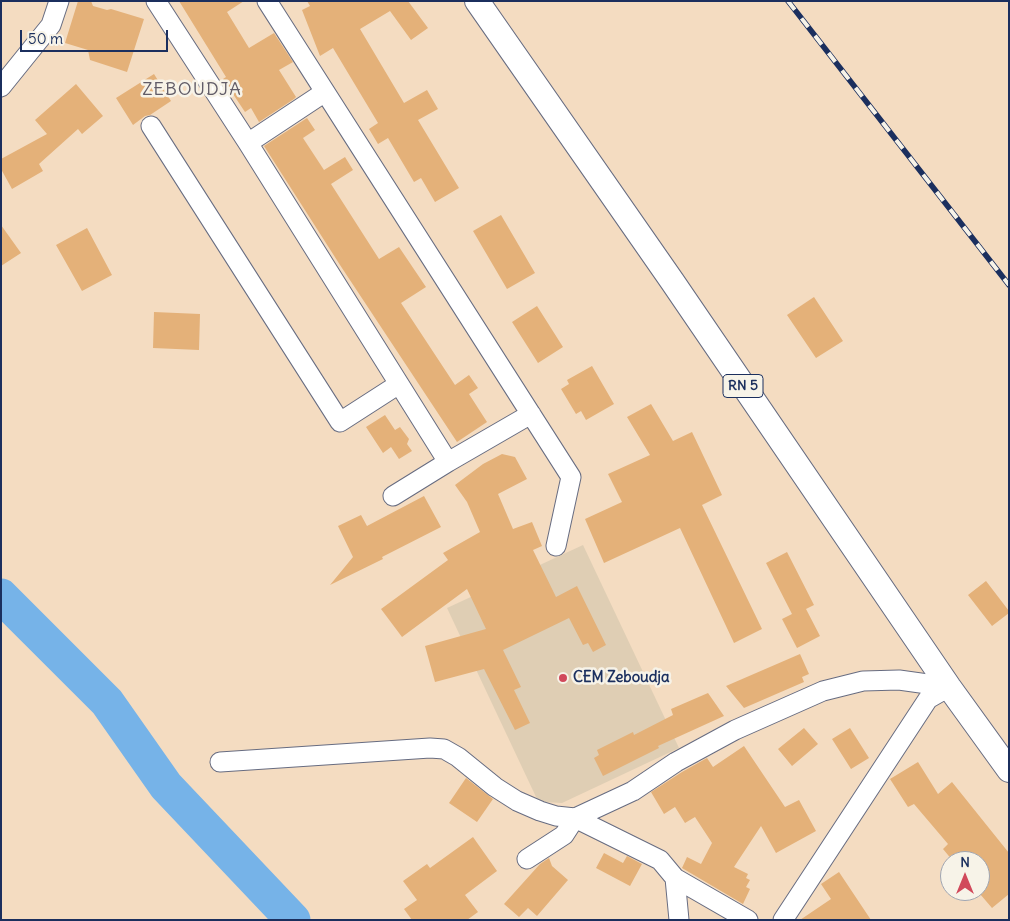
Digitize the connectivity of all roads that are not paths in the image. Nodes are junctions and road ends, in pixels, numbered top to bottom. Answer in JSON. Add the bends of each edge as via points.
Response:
{"nodes":[{"id":1,"x":59,"y":1,"type":"edge"},
{"id":2,"x":156,"y":1,"type":"edge"},
{"id":3,"x":267,"y":1,"type":"edge"},
{"id":4,"x":478,"y":1,"type":"edge"},
{"id":5,"x":1,"y":87,"type":"edge"},
{"id":6,"x":325,"y":92,"type":"junction"},
{"id":7,"x":151,"y":126,"type":"dead end"},
{"id":8,"x":248,"y":143,"type":"junction"},
{"id":9,"x":399,"y":384,"type":"junction"},
{"id":10,"x":531,"y":414,"type":"junction"},
{"id":11,"x":448,"y":462,"type":"junction"},
{"id":12,"x":393,"y":496,"type":"dead end"},
{"id":13,"x":556,"y":546,"type":"dead end"},
{"id":14,"x":949,"y":687,"type":"junction"},
{"id":15,"x":220,"y":762,"type":"dead end"},
{"id":16,"x":1009,"y":770,"type":"edge"},
{"id":17,"x":575,"y":818,"type":"junction"},
{"id":18,"x":528,"y":859,"type":"dead end"},
{"id":19,"x":675,"y":878,"type":"junction"},
{"id":20,"x":679,"y":920,"type":"edge"},
{"id":21,"x":748,"y":920,"type":"edge"},
{"id":22,"x":783,"y":920,"type":"edge"}],
"edges":[{"from":1,"to":5,"type":"street","via":[[51,25]]},
{"from":2,"to":8,"type":"street"},
{"from":3,"to":6,"type":"street"},
{"from":4,"to":14,"type":"main road","number":"RN 5"},
{"from":6,"to":8,"type":"street"},
{"from":6,"to":10,"type":"street"},
{"from":7,"to":9,"type":"street","via":[[340,422]]},
{"from":8,"to":9,"type":"street"},
{"from":9,"to":11,"type":"street"},
{"from":10,"to":11,"type":"street"},
{"from":10,"to":13,"type":"street","via":[[571,477]]},
{"from":11,"to":12,"type":"street"},
{"from":14,"to":16,"type":"main road","number":"RN 5"},
{"from":14,"to":17,"type":"street","via":[[899,680],[863,681],[823,691],[735,730],[676,762],[633,791]]},
{"from":14,"to":22,"type":"street","via":[[928,699]]},
{"from":15,"to":17,"type":"street","via":[[430,748],[444,750],[517,801],[556,816]]},
{"from":17,"to":18,"type":"street","via":[[564,835]]},
{"from":17,"to":19,"type":"street","via":[[660,860]]},
{"from":19,"to":20,"type":"street"},
{"from":19,"to":21,"type":"street"}]}
